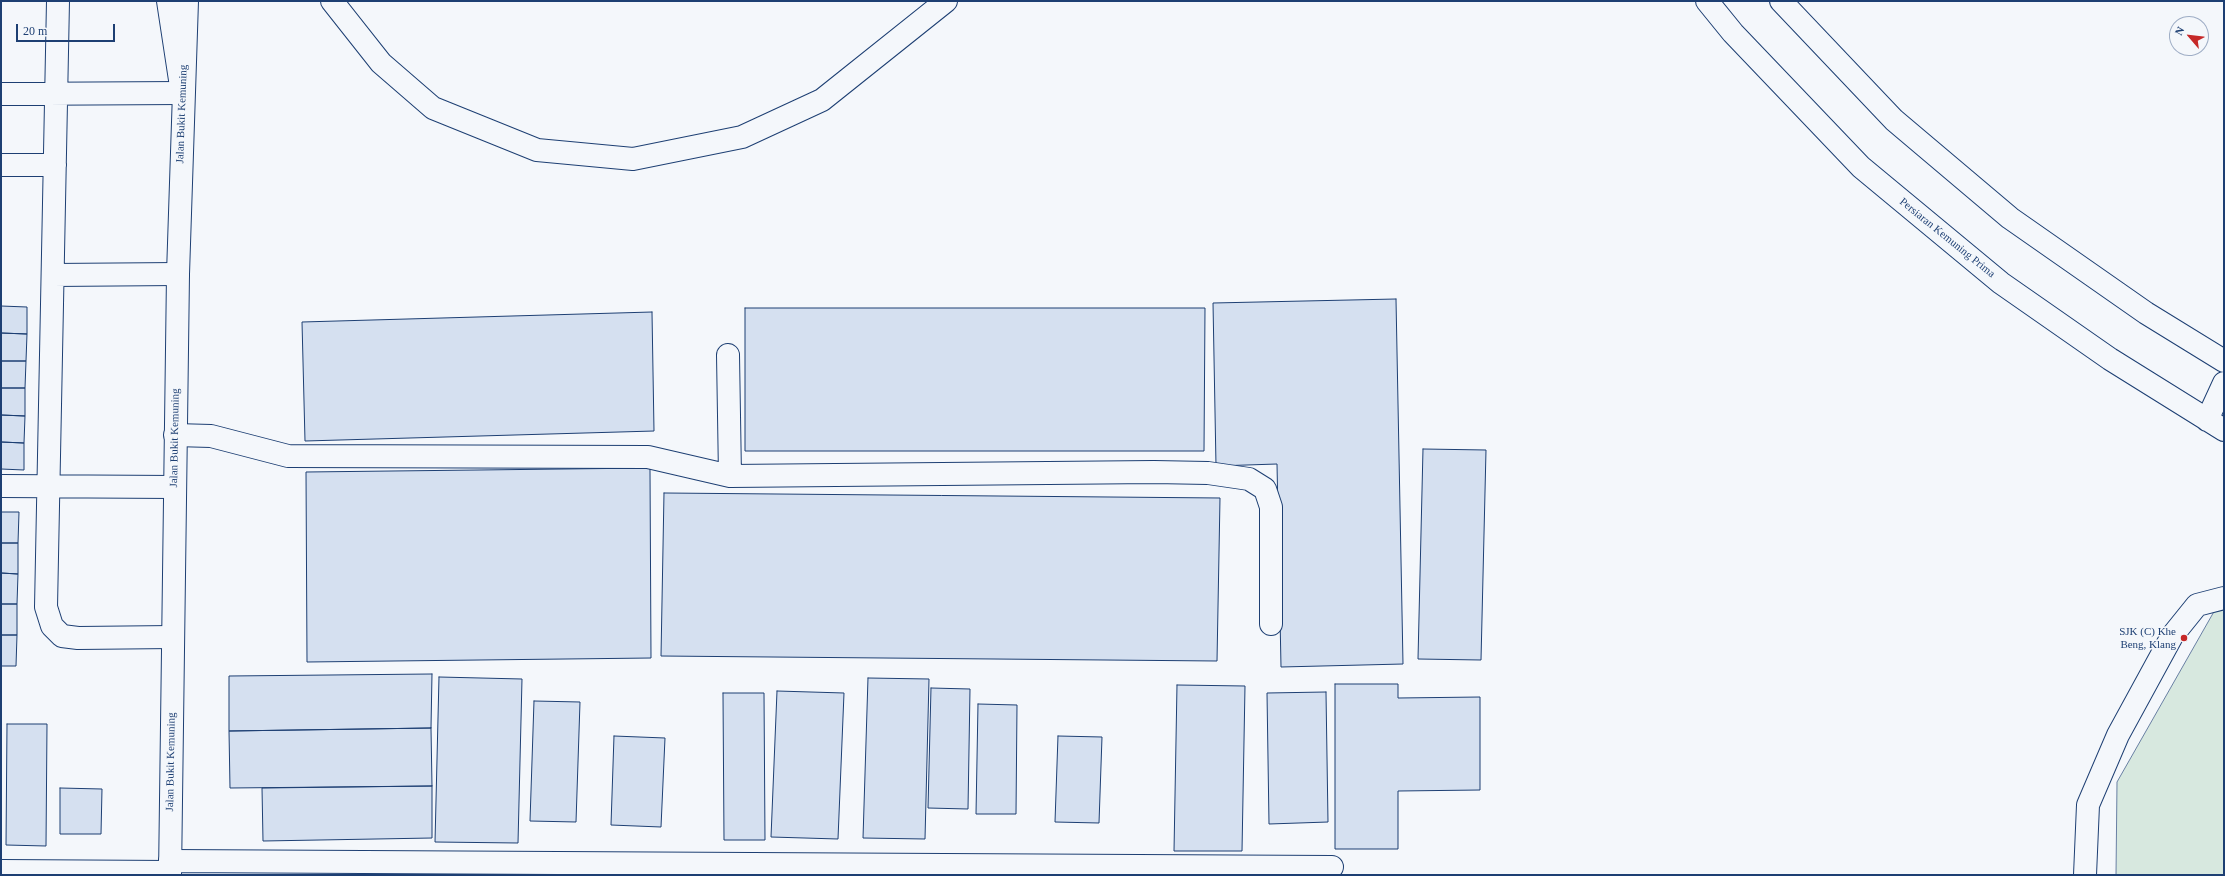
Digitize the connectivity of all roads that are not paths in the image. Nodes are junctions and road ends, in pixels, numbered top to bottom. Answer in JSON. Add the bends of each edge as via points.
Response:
{"nodes":[{"id":1,"x":58,"y":1,"type":"edge"},
{"id":2,"x":168,"y":1,"type":"edge"},
{"id":3,"x":187,"y":1,"type":"edge"},
{"id":4,"x":332,"y":1,"type":"edge"},
{"id":5,"x":946,"y":1,"type":"edge"},
{"id":6,"x":1707,"y":1,"type":"edge"},
{"id":7,"x":1782,"y":1,"type":"edge"},
{"id":8,"x":182,"y":93,"type":"junction"},
{"id":9,"x":1,"y":94,"type":"edge"},
{"id":10,"x":56,"y":94,"type":"junction"},
{"id":11,"x":1,"y":165,"type":"edge"},
{"id":12,"x":55,"y":165,"type":"junction"},
{"id":13,"x":178,"y":274,"type":"junction"},
{"id":14,"x":53,"y":275,"type":"junction"},
{"id":15,"x":728,"y":355,"type":"dead end"},
{"id":16,"x":2224,"y":361,"type":"edge"},
{"id":17,"x":2224,"y":383,"type":"edge"},
{"id":18,"x":2216,"y":425,"type":"edge"},
{"id":19,"x":175,"y":435,"type":"junction"},
{"id":20,"x":730,"y":476,"type":"junction"},
{"id":21,"x":1,"y":486,"type":"edge"},
{"id":22,"x":49,"y":486,"type":"junction"},
{"id":23,"x":175,"y":487,"type":"junction"},
{"id":24,"x":2224,"y":598,"type":"edge"},
{"id":25,"x":1271,"y":624,"type":"dead end"},
{"id":26,"x":173,"y":637,"type":"junction"},
{"id":27,"x":1332,"y":867,"type":"dead end"},
{"id":28,"x":170,"y":869,"type":"edge"},
{"id":29,"x":1,"y":871,"type":"edge"},
{"id":30,"x":63,"y":873,"type":"edge"},
{"id":31,"x":2085,"y":875,"type":"edge"}],
"edges":[{"from":1,"to":10,"type":"main road"},
{"from":2,"to":8,"type":"main road"},
{"from":3,"to":8,"type":"main road","name":"Jalan Bukit Kemuning"},
{"from":4,"to":5,"type":"main road","via":[[381,63],[433,108],[537,150],[633,159],[742,137],[822,100]]},
{"from":6,"to":18,"type":"main road","name":"Persiaran Kemuning Prima","via":[[1733,33],[1861,168],[2002,283],[2110,359]]},
{"from":7,"to":16,"type":"main road","via":[[1894,120],[2010,218],[2146,313]]},
{"from":8,"to":10,"type":"main road"},
{"from":8,"to":13,"type":"main road","name":"Jalan Bukit Kemuning"},
{"from":9,"to":10,"type":"main road"},
{"from":10,"to":12,"type":"main road"},
{"from":11,"to":12,"type":"main road"},
{"from":12,"to":14,"type":"main road"},
{"from":13,"to":14,"type":"main road"},
{"from":13,"to":19,"type":"main road","name":"Jalan Bukit Kemuning"},
{"from":14,"to":22,"type":"main road"},
{"from":15,"to":20,"type":"main road"},
{"from":17,"to":18,"type":"main road"},
{"from":19,"to":20,"type":"main road","via":[[210,436],[288,456],[648,457]]},
{"from":19,"to":23,"type":"main road","name":"Jalan Bukit Kemuning"},
{"from":20,"to":25,"type":"main road","via":[[1154,472],[1249,479],[1264,489],[1271,507]]},
{"from":21,"to":22,"type":"main road"},
{"from":22,"to":23,"type":"main road"},
{"from":22,"to":26,"type":"main road","via":[[46,607],[52,626],[62,636],[78,638]]},
{"from":23,"to":26,"type":"main road","name":"Jalan Bukit Kemuning"},
{"from":24,"to":31,"type":"main road","via":[[2197,605],[2172,636],[2118,735],[2088,805]]},
{"from":26,"to":28,"type":"main road","name":"Jalan Bukit Kemuning"},
{"from":27,"to":28,"type":"main road"},
{"from":28,"to":30,"type":"main road"},
{"from":29,"to":30,"type":"main road"}]}
